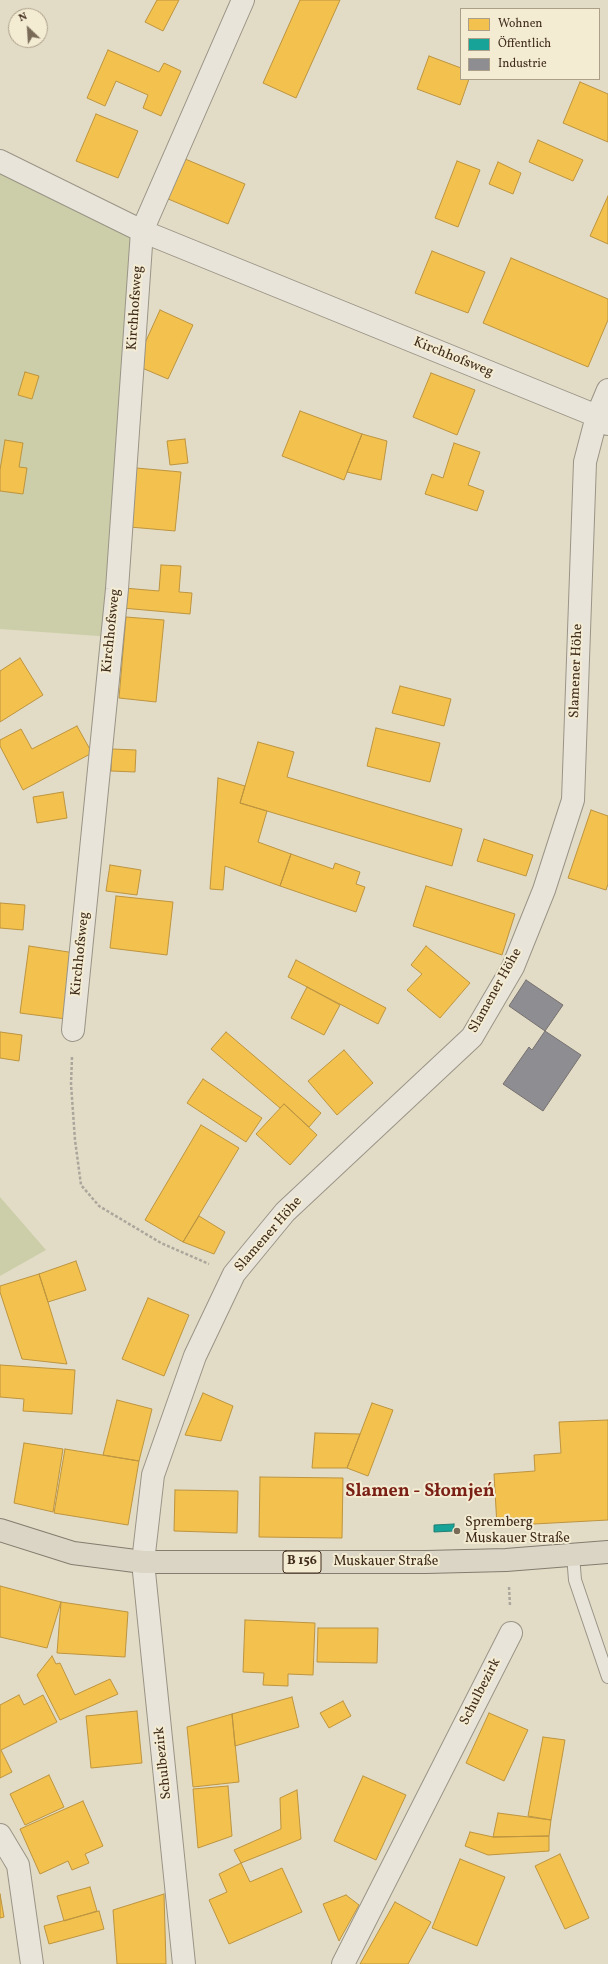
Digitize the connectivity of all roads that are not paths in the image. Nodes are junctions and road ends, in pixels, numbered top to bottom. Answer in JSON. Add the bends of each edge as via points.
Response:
{"nodes":[{"id":1,"x":243,"y":0,"type":"edge"},
{"id":2,"x":0,"y":161,"type":"edge"},
{"id":3,"x":142,"y":231,"type":"junction"},
{"id":4,"x":608,"y":390,"type":"edge"},
{"id":5,"x":603,"y":420,"type":"edge"},
{"id":6,"x":73,"y":1030,"type":"dead end"},
{"id":7,"x":0,"y":1530,"type":"edge"},
{"id":8,"x":608,"y":1552,"type":"edge"},
{"id":9,"x":572,"y":1555,"type":"junction"},
{"id":10,"x":143,"y":1562,"type":"junction"},
{"id":11,"x":511,"y":1633,"type":"dead end"},
{"id":12,"x":608,"y":1677,"type":"edge"},
{"id":13,"x":0,"y":1835,"type":"edge"},
{"id":14,"x":9,"y":1866,"type":"edge"},
{"id":15,"x":32,"y":1964,"type":"edge"},
{"id":16,"x":184,"y":1964,"type":"edge"},
{"id":17,"x":342,"y":1964,"type":"edge"}],
"edges":[{"from":1,"to":3,"type":"street","name":"Kirchhofsweg"},
{"from":2,"to":3,"type":"street","name":"Kirchhofsweg"},
{"from":3,"to":5,"type":"street","name":"Kirchhofsweg"},
{"from":3,"to":6,"type":"street","name":"Kirchhofsweg","via":[[117,589]]},
{"from":4,"to":5,"type":"street","name":"Slamener Höhe"},
{"from":5,"to":10,"type":"street","name":"Slamener Höhe","via":[[585,462],[573,800],[544,890],[513,967],[472,1037],[284,1212],[234,1274],[195,1356],[153,1475]]},
{"from":7,"to":10,"type":"main road","name":"Muskauer Straße","number":"B 156","via":[[73,1552]]},
{"from":8,"to":9,"type":"main road","name":"Muskauer Straße","number":"B 156"},
{"from":9,"to":10,"type":"main road","name":"Muskauer Straße","number":"B 156","via":[[426,1562]]},
{"from":9,"to":12,"type":"lane","via":[[575,1580]]},
{"from":10,"to":16,"type":"street","name":"Schulbezirk"},
{"from":11,"to":17,"type":"street","name":"Schulbezirk"},
{"from":13,"to":14,"type":"street"},
{"from":14,"to":15,"type":"street"}]}
